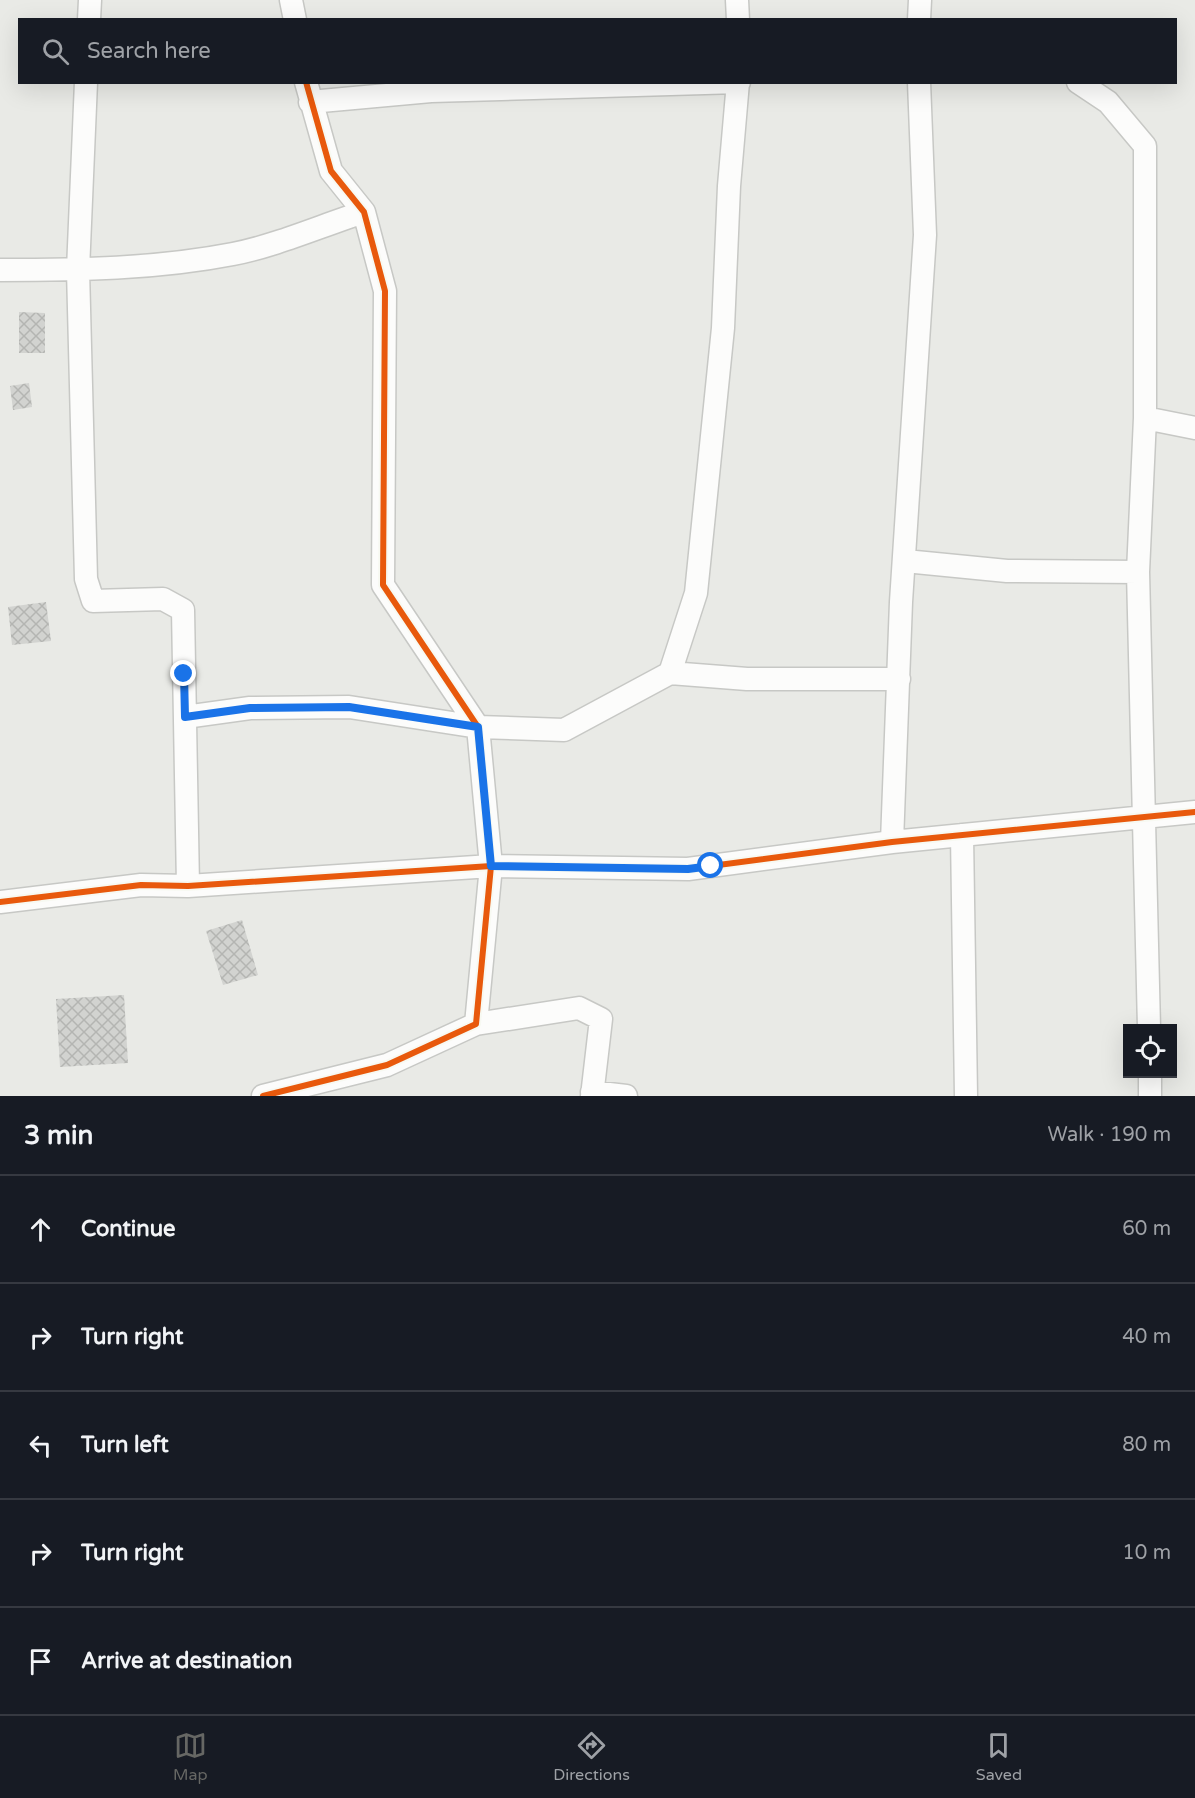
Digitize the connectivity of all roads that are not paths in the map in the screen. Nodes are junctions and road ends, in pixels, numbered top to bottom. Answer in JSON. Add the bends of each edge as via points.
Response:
{"nodes":[{"id":1,"x":90,"y":0,"type":"edge"},
{"id":2,"x":291,"y":0,"type":"edge"},
{"id":3,"x":737,"y":0,"type":"edge"},
{"id":4,"x":920,"y":0,"type":"edge"},
{"id":5,"x":89,"y":18,"type":"edge"},
{"id":6,"x":295,"y":18,"type":"edge"},
{"id":7,"x":738,"y":18,"type":"edge"},
{"id":8,"x":919,"y":18,"type":"edge"},
{"id":9,"x":86,"y":84,"type":"edge"},
{"id":10,"x":668,"y":84,"type":"edge"},
{"id":11,"x":739,"y":84,"type":"edge"},
{"id":12,"x":919,"y":84,"type":"edge"},
{"id":13,"x":1081,"y":84,"type":"edge"},
{"id":14,"x":308,"y":92,"type":"edge"},
{"id":15,"x":364,"y":212,"type":"junction"},
{"id":16,"x":0,"y":270,"type":"edge"},
{"id":17,"x":78,"y":270,"type":"junction"},
{"id":18,"x":1144,"y":418,"type":"junction"},
{"id":19,"x":1195,"y":428,"type":"edge"},
{"id":20,"x":904,"y":561,"type":"junction"},
{"id":21,"x":1138,"y":572,"type":"junction"},
{"id":22,"x":670,"y":673,"type":"junction"},
{"id":23,"x":899,"y":679,"type":"junction"},
{"id":24,"x":185,"y":717,"type":"junction"},
{"id":25,"x":478,"y":727,"type":"junction"},
{"id":26,"x":1195,"y":812,"type":"edge"},
{"id":27,"x":1145,"y":817,"type":"junction"},
{"id":28,"x":962,"y":835,"type":"junction"},
{"id":29,"x":892,"y":842,"type":"junction"},
{"id":30,"x":491,"y":866,"type":"junction"},
{"id":31,"x":188,"y":886,"type":"junction"},
{"id":32,"x":0,"y":902,"type":"edge"},
{"id":33,"x":476,"y":1024,"type":"junction"},
{"id":34,"x":1149,"y":1024,"type":"edge"},
{"id":35,"x":1150,"y":1078,"type":"edge"},
{"id":36,"x":325,"y":1088,"type":"edge"},
{"id":37,"x":592,"y":1094,"type":"edge"},
{"id":38,"x":263,"y":1096,"type":"edge"},
{"id":39,"x":626,"y":1096,"type":"edge"},
{"id":40,"x":966,"y":1096,"type":"edge"},
{"id":41,"x":1150,"y":1096,"type":"edge"}],
"edges":[{"from":1,"to":5,"type":"street"},
{"from":2,"to":6,"type":"street"},
{"from":3,"to":7,"type":"street"},
{"from":4,"to":8,"type":"street"},
{"from":9,"to":17,"type":"street"},
{"from":10,"to":14,"type":"street"},
{"from":11,"to":22,"type":"street","via":[[729,186],[723,328],[696,593]]},
{"from":12,"to":20,"type":"street","via":[[925,235]]},
{"from":13,"to":18,"type":"street","via":[[1108,102],[1145,146]]},
{"from":14,"to":15,"type":"street","via":[[331,171]]},
{"from":15,"to":17,"type":"street","via":[[235,254],[138,267]]},
{"from":15,"to":25,"type":"street","via":[[386,291],[383,585]]},
{"from":16,"to":17,"type":"street"},
{"from":17,"to":24,"type":"street","via":[[86,579],[93,600],[163,599],[183,610]]},
{"from":18,"to":19,"type":"street"},
{"from":18,"to":21,"type":"street"},
{"from":20,"to":21,"type":"street","via":[[1006,571]]},
{"from":20,"to":23,"type":"street"},
{"from":21,"to":27,"type":"street"},
{"from":22,"to":23,"type":"street","via":[[747,679]]},
{"from":22,"to":25,"type":"street","via":[[564,730]]},
{"from":23,"to":29,"type":"street"},
{"from":24,"to":25,"type":"street","via":[[250,708],[349,707]]},
{"from":24,"to":31,"type":"street"},
{"from":25,"to":30,"type":"street"},
{"from":26,"to":27,"type":"street"},
{"from":27,"to":28,"type":"street"},
{"from":27,"to":34,"type":"street"},
{"from":28,"to":29,"type":"street"},
{"from":28,"to":40,"type":"street"},
{"from":29,"to":30,"type":"street","via":[[688,869]]},
{"from":30,"to":31,"type":"street"},
{"from":30,"to":33,"type":"street"},
{"from":31,"to":32,"type":"street","via":[[141,885]]},
{"from":33,"to":36,"type":"street","via":[[387,1065]]},
{"from":33,"to":37,"type":"street","via":[[579,1008],[601,1019]]},
{"from":35,"to":41,"type":"street"},
{"from":36,"to":38,"type":"street"},
{"from":37,"to":39,"type":"street"}]}
